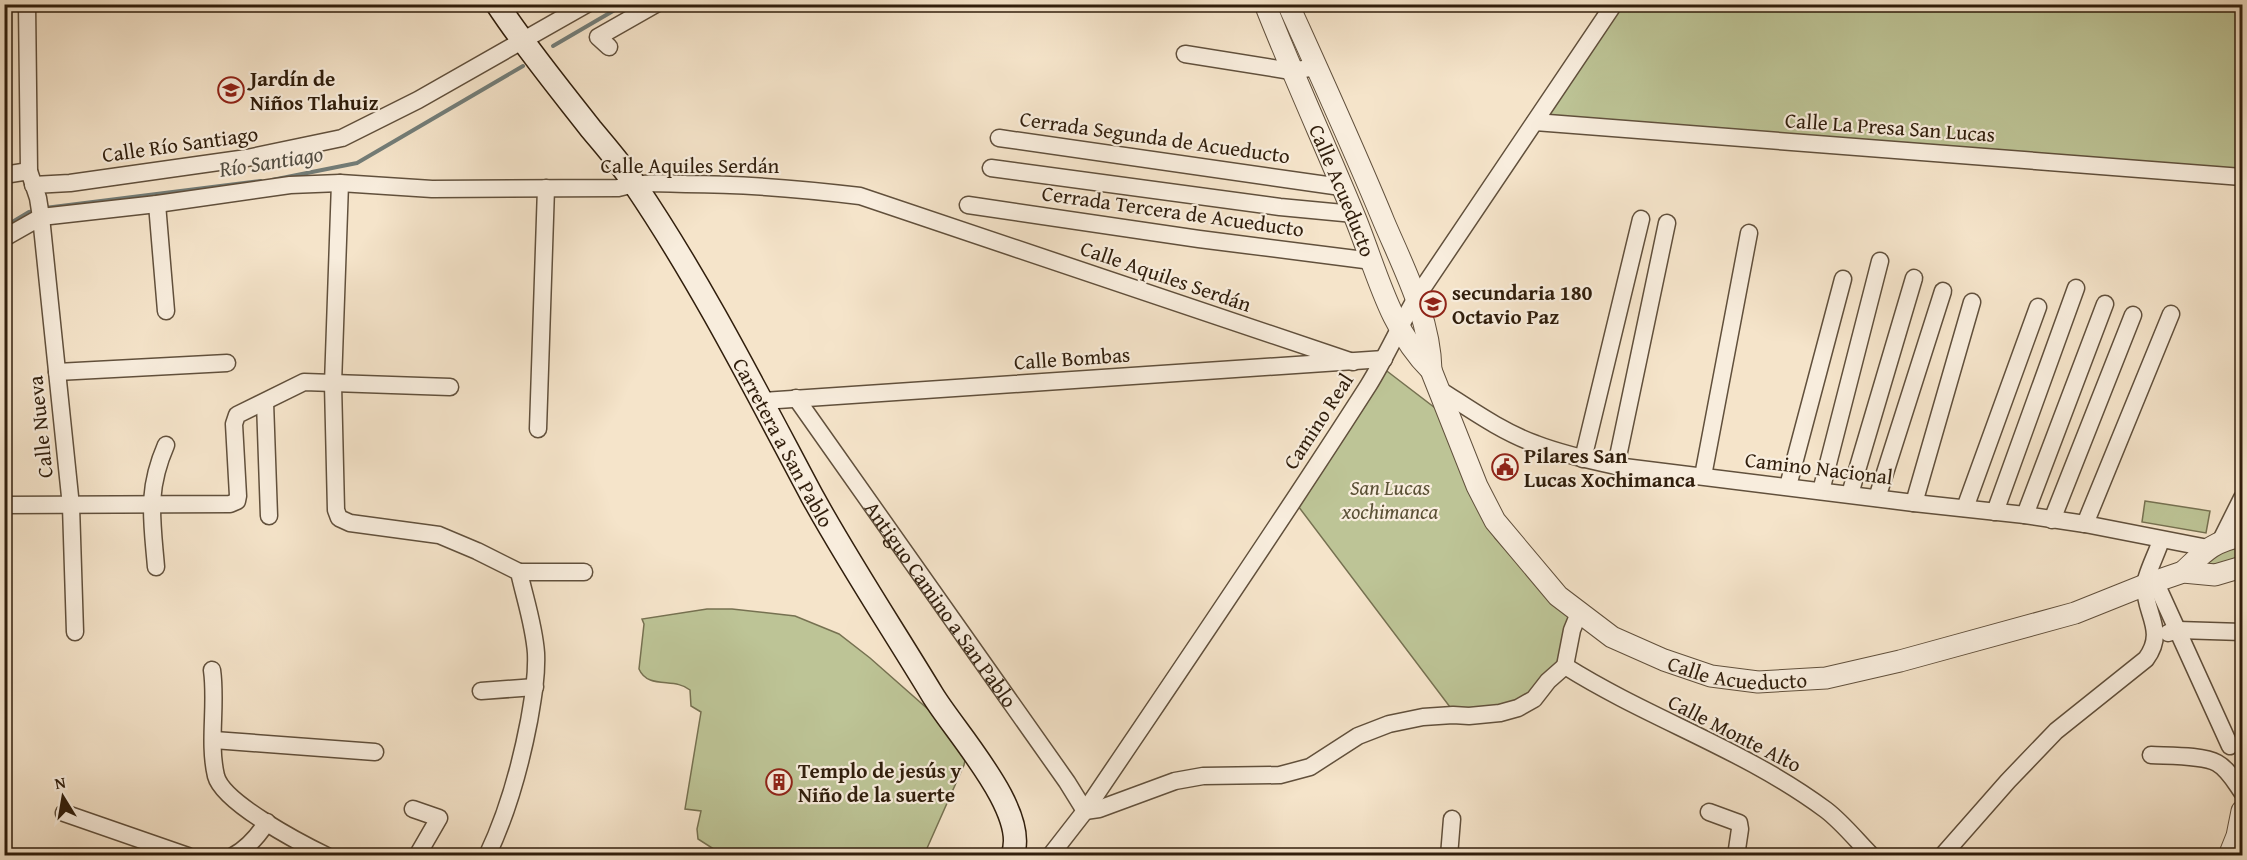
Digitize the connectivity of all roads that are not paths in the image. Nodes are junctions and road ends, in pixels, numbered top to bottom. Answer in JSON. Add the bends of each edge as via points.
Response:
{"nodes":[{"id":1,"x":27,"y":4,"type":"edge"},
{"id":2,"x":497,"y":4,"type":"edge"},
{"id":3,"x":587,"y":4,"type":"edge"},
{"id":4,"x":656,"y":4,"type":"edge"},
{"id":5,"x":1264,"y":4,"type":"edge"},
{"id":6,"x":1288,"y":4,"type":"edge"},
{"id":7,"x":1614,"y":4,"type":"edge"},
{"id":8,"x":523,"y":42,"type":"junction"},
{"id":9,"x":609,"y":47,"type":"dead end"},
{"id":10,"x":1185,"y":54,"type":"dead end"},
{"id":11,"x":1316,"y":67,"type":"junction"},
{"id":12,"x":1291,"y":71,"type":"junction"},
{"id":13,"x":1534,"y":122,"type":"junction"},
{"id":14,"x":999,"y":138,"type":"dead end"},
{"id":15,"x":991,"y":168,"type":"dead end"},
{"id":16,"x":4,"y":176,"type":"edge"},
{"id":17,"x":2242,"y":177,"type":"edge"},
{"id":18,"x":340,"y":183,"type":"junction"},
{"id":19,"x":634,"y":183,"type":"junction"},
{"id":20,"x":1341,"y":187,"type":"junction"},
{"id":21,"x":546,"y":188,"type":"junction"},
{"id":22,"x":36,"y":197,"type":"junction"},
{"id":23,"x":157,"y":204,"type":"junction"},
{"id":24,"x":968,"y":205,"type":"dead end"},
{"id":25,"x":1354,"y":214,"type":"junction"},
{"id":26,"x":1641,"y":219,"type":"dead end"},
{"id":27,"x":1667,"y":223,"type":"dead end"},
{"id":28,"x":1749,"y":233,"type":"dead end"},
{"id":29,"x":4,"y":238,"type":"edge"},
{"id":30,"x":1372,"y":261,"type":"junction"},
{"id":31,"x":1880,"y":261,"type":"dead end"},
{"id":32,"x":1914,"y":278,"type":"dead end"},
{"id":33,"x":1843,"y":279,"type":"dead end"},
{"id":34,"x":2076,"y":288,"type":"dead end"},
{"id":35,"x":1943,"y":291,"type":"dead end"},
{"id":36,"x":1416,"y":298,"type":"junction"},
{"id":37,"x":1972,"y":302,"type":"dead end"},
{"id":38,"x":2105,"y":304,"type":"dead end"},
{"id":39,"x":2038,"y":307,"type":"dead end"},
{"id":40,"x":166,"y":311,"type":"dead end"},
{"id":41,"x":2133,"y":315,"type":"dead end"},
{"id":42,"x":2170,"y":315,"type":"dead end"},
{"id":43,"x":1398,"y":327,"type":"junction"},
{"id":44,"x":1384,"y":359,"type":"junction"},
{"id":45,"x":1353,"y":362,"type":"junction"},
{"id":46,"x":227,"y":363,"type":"dead end"},
{"id":47,"x":1431,"y":370,"type":"junction"},
{"id":48,"x":57,"y":372,"type":"junction"},
{"id":49,"x":333,"y":384,"type":"junction"},
{"id":50,"x":450,"y":387,"type":"dead end"},
{"id":51,"x":1440,"y":390,"type":"junction"},
{"id":52,"x":796,"y":398,"type":"junction"},
{"id":53,"x":763,"y":401,"type":"junction"},
{"id":54,"x":265,"y":402,"type":"junction"},
{"id":55,"x":538,"y":429,"type":"dead end"},
{"id":56,"x":166,"y":445,"type":"dead end"},
{"id":57,"x":1583,"y":459,"type":"junction"},
{"id":58,"x":1616,"y":466,"type":"junction"},
{"id":59,"x":1702,"y":476,"type":"junction"},
{"id":60,"x":1788,"y":486,"type":"junction"},
{"id":61,"x":1821,"y":491,"type":"junction"},
{"id":62,"x":1850,"y":494,"type":"junction"},
{"id":63,"x":1877,"y":498,"type":"junction"},
{"id":64,"x":2242,"y":498,"type":"edge"},
{"id":65,"x":1914,"y":503,"type":"junction"},
{"id":66,"x":4,"y":505,"type":"edge"},
{"id":67,"x":151,"y":505,"type":"junction"},
{"id":68,"x":71,"y":506,"type":"junction"},
{"id":69,"x":1965,"y":508,"type":"junction"},
{"id":70,"x":1995,"y":512,"type":"junction"},
{"id":71,"x":2025,"y":515,"type":"junction"},
{"id":72,"x":269,"y":516,"type":"dead end"},
{"id":73,"x":2052,"y":520,"type":"junction"},
{"id":74,"x":2085,"y":524,"type":"junction"},
{"id":75,"x":2242,"y":536,"type":"edge"},
{"id":76,"x":2162,"y":540,"type":"junction"},
{"id":77,"x":2214,"y":544,"type":"junction"},
{"id":78,"x":156,"y":567,"type":"dead end"},
{"id":79,"x":2242,"y":567,"type":"edge"},
{"id":80,"x":519,"y":572,"type":"junction"},
{"id":81,"x":584,"y":572,"type":"dead end"},
{"id":82,"x":2183,"y":572,"type":"junction"},
{"id":83,"x":2150,"y":583,"type":"junction"},
{"id":84,"x":1579,"y":613,"type":"junction"},
{"id":85,"x":2178,"y":630,"type":"junction"},
{"id":86,"x":2240,"y":631,"type":"edge"},
{"id":87,"x":75,"y":632,"type":"dead end"},
{"id":88,"x":2156,"y":636,"type":"junction"},
{"id":89,"x":1565,"y":666,"type":"junction"},
{"id":90,"x":212,"y":670,"type":"dead end"},
{"id":91,"x":535,"y":687,"type":"junction"},
{"id":92,"x":481,"y":691,"type":"dead end"},
{"id":93,"x":214,"y":740,"type":"junction"},
{"id":94,"x":2230,"y":746,"type":"dead end"},
{"id":95,"x":375,"y":752,"type":"dead end"},
{"id":96,"x":2151,"y":755,"type":"dead end"},
{"id":97,"x":2242,"y":792,"type":"edge"},
{"id":98,"x":413,"y":809,"type":"dead end"},
{"id":99,"x":1085,"y":811,"type":"junction"},
{"id":100,"x":2242,"y":811,"type":"edge"},
{"id":101,"x":1709,"y":812,"type":"dead end"},
{"id":102,"x":64,"y":813,"type":"dead end"},
{"id":103,"x":1452,"y":819,"type":"dead end"},
{"id":104,"x":267,"y":822,"type":"junction"},
{"id":105,"x":188,"y":855,"type":"edge"},
{"id":106,"x":233,"y":855,"type":"edge"},
{"id":107,"x":327,"y":855,"type":"edge"},
{"id":108,"x":417,"y":855,"type":"edge"},
{"id":109,"x":486,"y":855,"type":"edge"},
{"id":110,"x":1012,"y":855,"type":"edge"},
{"id":111,"x":1050,"y":855,"type":"edge"},
{"id":112,"x":1449,"y":855,"type":"edge"},
{"id":113,"x":1736,"y":855,"type":"edge"},
{"id":114,"x":1872,"y":855,"type":"edge"},
{"id":115,"x":1942,"y":855,"type":"edge"},
{"id":116,"x":2229,"y":855,"type":"edge"}],
"edges":[{"from":1,"to":22,"type":"street","name":"Calle Nueva"},
{"from":2,"to":8,"type":"main road"},
{"from":3,"to":8,"type":"street","name":"Calle Río Santiago"},
{"from":4,"to":9,"type":"street","via":[[598,37]]},
{"from":5,"to":12,"type":"street","name":"Calle Acueducto"},
{"from":6,"to":11,"type":"street","name":"Calle Acueducto"},
{"from":7,"to":13,"type":"street","name":"Camino Real"},
{"from":8,"to":19,"type":"main road","name":"Carretera a San Pablo"},
{"from":8,"to":22,"type":"street","name":"Calle Río Santiago","via":[[342,138],[236,160],[70,183]]},
{"from":10,"to":12,"type":"street"},
{"from":11,"to":12,"type":"street"},
{"from":11,"to":36,"type":"street","name":"Calle Acueducto"},
{"from":12,"to":20,"type":"street","name":"Calle Acueducto"},
{"from":13,"to":17,"type":"street","name":"Calle La Presa San Lucas"},
{"from":13,"to":36,"type":"street","name":"Camino Real"},
{"from":14,"to":20,"type":"street","name":"Cerrada Segunda de Acueducto"},
{"from":15,"to":25,"type":"street"},
{"from":16,"to":22,"type":"street","name":"Calle Aquiles Serdán"},
{"from":18,"to":21,"type":"street","name":"Calle Aquiles Serdán","via":[[432,189]]},
{"from":18,"to":23,"type":"street","name":"Calle Aquiles Serdán","via":[[290,185]]},
{"from":18,"to":49,"type":"street"},
{"from":19,"to":21,"type":"street","name":"Calle Aquiles Serdán","via":[[618,188]]},
{"from":19,"to":45,"type":"street","name":"Calle Aquiles Serdán","via":[[782,187],[860,196]]},
{"from":19,"to":53,"type":"main road","name":"Carretera a San Pablo"},
{"from":20,"to":25,"type":"street","name":"Calle Acueducto"},
{"from":21,"to":55,"type":"street"},
{"from":22,"to":23,"type":"street","name":"Calle Aquiles Serdán"},
{"from":22,"to":29,"type":"street"},
{"from":22,"to":48,"type":"street","name":"Calle Nueva"},
{"from":23,"to":40,"type":"street"},
{"from":24,"to":30,"type":"street","name":"Cerrada Tercera de Acueducto"},
{"from":25,"to":30,"type":"street","name":"Calle Acueducto"},
{"from":26,"to":57,"type":"street"},
{"from":27,"to":58,"type":"street"},
{"from":28,"to":59,"type":"street"},
{"from":30,"to":43,"type":"street","name":"Calle Acueducto"},
{"from":31,"to":61,"type":"street"},
{"from":32,"to":62,"type":"street"},
{"from":33,"to":60,"type":"street"},
{"from":34,"to":70,"type":"street"},
{"from":35,"to":63,"type":"street"},
{"from":36,"to":43,"type":"street","name":"Camino Real"},
{"from":36,"to":47,"type":"street","name":"Calle Acueducto","via":[[1431,349]]},
{"from":37,"to":65,"type":"street"},
{"from":38,"to":71,"type":"street"},
{"from":39,"to":69,"type":"street"},
{"from":41,"to":73,"type":"street"},
{"from":42,"to":74,"type":"street"},
{"from":43,"to":44,"type":"street","name":"Camino Real"},
{"from":43,"to":47,"type":"street","name":"Calle Acueducto","via":[[1416,356]]},
{"from":44,"to":45,"type":"street","name":"Calle Bombas"},
{"from":44,"to":99,"type":"street","name":"Camino Real"},
{"from":45,"to":52,"type":"street","name":"Calle Bombas"},
{"from":46,"to":48,"type":"street"},
{"from":47,"to":51,"type":"street","name":"Calle Acueducto"},
{"from":48,"to":68,"type":"street","name":"Calle Nueva"},
{"from":49,"to":50,"type":"street"},
{"from":49,"to":54,"type":"street","via":[[304,382]]},
{"from":49,"to":80,"type":"street","via":[[339,518],[350,523],[439,535]]},
{"from":51,"to":57,"type":"street","name":"Camino Nacional","via":[[1534,444]]},
{"from":51,"to":84,"type":"street","name":"Calle Acueducto","via":[[1477,486],[1495,521],[1558,596]]},
{"from":52,"to":53,"type":"street","name":"Calle Bombas"},
{"from":52,"to":99,"type":"street","name":"Antiguo Camino a San Pablo"},
{"from":53,"to":110,"type":"main road","name":"Carretera a San Pablo","via":[[813,498],[865,586],[943,712],[1000,792],[1011,814],[1016,846]]},
{"from":54,"to":67,"type":"street","via":[[234,418],[237,501]]},
{"from":54,"to":72,"type":"street"},
{"from":56,"to":67,"type":"street","via":[[153,478]]},
{"from":57,"to":58,"type":"street","name":"Camino Nacional"},
{"from":58,"to":59,"type":"street","name":"Camino Nacional"},
{"from":59,"to":60,"type":"street","name":"Camino Nacional"},
{"from":60,"to":61,"type":"street","name":"Camino Nacional"},
{"from":61,"to":62,"type":"street","name":"Camino Nacional"},
{"from":62,"to":63,"type":"street","name":"Camino Nacional"},
{"from":63,"to":65,"type":"street","name":"Camino Nacional"},
{"from":64,"to":77,"type":"street"},
{"from":65,"to":69,"type":"street","name":"Camino Nacional"},
{"from":66,"to":68,"type":"street"},
{"from":67,"to":68,"type":"street"},
{"from":67,"to":78,"type":"street"},
{"from":68,"to":87,"type":"street","name":"Calle Nueva"},
{"from":69,"to":70,"type":"street","name":"Camino Nacional"},
{"from":70,"to":71,"type":"street","name":"Camino Nacional"},
{"from":71,"to":73,"type":"street","name":"Camino Nacional"},
{"from":73,"to":74,"type":"street","name":"Camino Nacional"},
{"from":74,"to":76,"type":"street","name":"Camino Nacional"},
{"from":75,"to":77,"type":"street"},
{"from":76,"to":77,"type":"street","name":"Camino Nacional"},
{"from":76,"to":83,"type":"street"},
{"from":77,"to":82,"type":"street","name":"Calle Acueducto"},
{"from":79,"to":82,"type":"street","name":"Calle Acueducto","via":[[2215,574]]},
{"from":80,"to":81,"type":"street"},
{"from":80,"to":91,"type":"street","via":[[536,653]]},
{"from":82,"to":83,"type":"street","name":"Calle Acueducto"},
{"from":83,"to":84,"type":"street","name":"Calle Acueducto","via":[[2075,613],[1900,661],[1826,678],[1758,682],[1711,676],[1664,660],[1612,637]]},
{"from":83,"to":85,"type":"street"},
{"from":83,"to":88,"type":"street"},
{"from":84,"to":89,"type":"street"},
{"from":85,"to":86,"type":"street"},
{"from":85,"to":88,"type":"street"},
{"from":85,"to":94,"type":"street"},
{"from":88,"to":115,"type":"street","via":[[2146,659],[2056,731]]},
{"from":89,"to":99,"type":"street","via":[[1534,699],[1518,708],[1389,724],[1358,736],[1310,767],[1280,775],[1175,781]]},
{"from":89,"to":114,"type":"street","name":"Calle Monte Alto","via":[[1613,695],[1756,764],[1829,812]]},
{"from":90,"to":93,"type":"street"},
{"from":91,"to":92,"type":"street"},
{"from":91,"to":109,"type":"street","via":[[520,768],[500,828]]},
{"from":93,"to":95,"type":"street"},
{"from":93,"to":104,"type":"street","via":[[217,779],[227,794]]},
{"from":96,"to":97,"type":"street","via":[[2219,764]]},
{"from":98,"to":108,"type":"street","via":[[439,818]]},
{"from":99,"to":111,"type":"street","name":"Camino Real"},
{"from":100,"to":116,"type":"street"},
{"from":101,"to":113,"type":"street","via":[[1739,823]]},
{"from":102,"to":105,"type":"street"},
{"from":103,"to":112,"type":"street"},
{"from":104,"to":106,"type":"street","via":[[256,838]]},
{"from":104,"to":107,"type":"street"}]}
